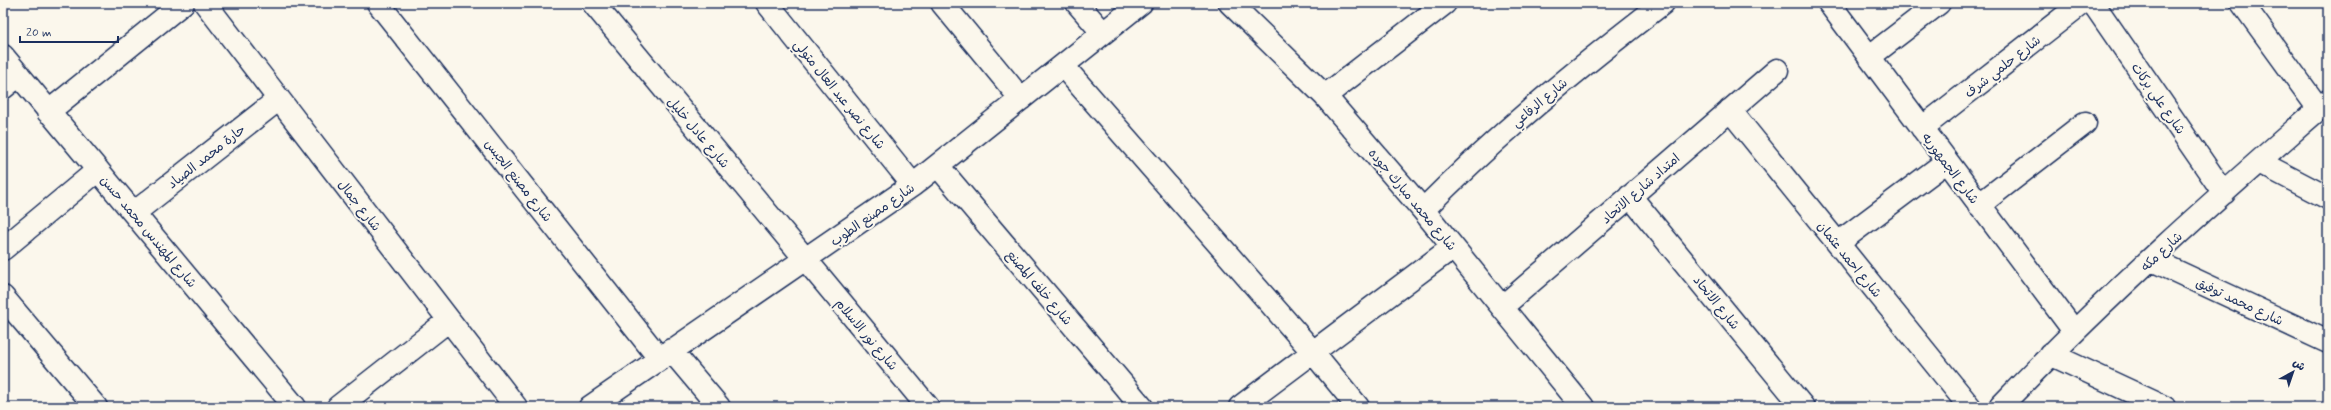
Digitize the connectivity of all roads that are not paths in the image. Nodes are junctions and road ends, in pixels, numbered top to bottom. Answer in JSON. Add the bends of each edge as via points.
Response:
{"nodes":[{"id":1,"x":183,"y":3,"type":"edge"},
{"id":2,"x":205,"y":3,"type":"edge"},
{"id":3,"x":378,"y":3,"type":"edge"},
{"id":4,"x":593,"y":3,"type":"edge"},
{"id":5,"x":767,"y":3,"type":"edge"},
{"id":6,"x":942,"y":3,"type":"edge"},
{"id":7,"x":1077,"y":3,"type":"edge"},
{"id":8,"x":1141,"y":3,"type":"edge"},
{"id":9,"x":1230,"y":3,"type":"edge"},
{"id":10,"x":1445,"y":3,"type":"edge"},
{"id":11,"x":1663,"y":3,"type":"edge"},
{"id":12,"x":1829,"y":3,"type":"edge"},
{"id":13,"x":1938,"y":3,"type":"edge"},
{"id":14,"x":2082,"y":3,"type":"edge"},
{"id":15,"x":2093,"y":3,"type":"edge"},
{"id":16,"x":2242,"y":3,"type":"edge"},
{"id":17,"x":1102,"y":33,"type":"junction"},
{"id":18,"x":3,"y":56,"type":"edge"},
{"id":19,"x":1869,"y":57,"type":"junction"},
{"id":20,"x":1063,"y":66,"type":"junction"},
{"id":21,"x":1777,"y":70,"type":"dead end"},
{"id":22,"x":11,"y":82,"type":"edge"},
{"id":23,"x":1325,"y":96,"type":"junction"},
{"id":24,"x":279,"y":99,"type":"junction"},
{"id":25,"x":1021,"y":99,"type":"junction"},
{"id":26,"x":2323,"y":105,"type":"edge"},
{"id":27,"x":1730,"y":110,"type":"junction"},
{"id":28,"x":48,"y":112,"type":"junction"},
{"id":29,"x":2085,"y":123,"type":"dead end"},
{"id":30,"x":1922,"y":128,"type":"junction"},
{"id":31,"x":1946,"y":162,"type":"junction"},
{"id":32,"x":2259,"y":162,"type":"junction"},
{"id":33,"x":938,"y":166,"type":"junction"},
{"id":34,"x":98,"y":170,"type":"junction"},
{"id":35,"x":913,"y":185,"type":"junction"},
{"id":36,"x":2224,"y":193,"type":"junction"},
{"id":37,"x":1630,"y":196,"type":"junction"},
{"id":38,"x":2328,"y":198,"type":"edge"},
{"id":39,"x":1978,"y":205,"type":"junction"},
{"id":40,"x":1423,"y":210,"type":"junction"},
{"id":41,"x":134,"y":213,"type":"junction"},
{"id":42,"x":1838,"y":243,"type":"junction"},
{"id":43,"x":1453,"y":247,"type":"junction"},
{"id":44,"x":3,"y":249,"type":"edge"},
{"id":45,"x":806,"y":260,"type":"junction"},
{"id":46,"x":2152,"y":260,"type":"junction"},
{"id":47,"x":3,"y":297,"type":"edge"},
{"id":48,"x":1502,"y":307,"type":"junction"},
{"id":49,"x":449,"y":320,"type":"junction"},
{"id":50,"x":2074,"y":331,"type":"junction"},
{"id":51,"x":2328,"y":342,"type":"edge"},
{"id":52,"x":1312,"y":351,"type":"junction"},
{"id":53,"x":665,"y":354,"type":"junction"},
{"id":54,"x":2050,"y":354,"type":"junction"},
{"id":55,"x":96,"y":407,"type":"edge"},
{"id":56,"x":294,"y":407,"type":"edge"},
{"id":57,"x":338,"y":407,"type":"edge"},
{"id":58,"x":516,"y":407,"type":"edge"},
{"id":59,"x":590,"y":407,"type":"edge"},
{"id":60,"x":719,"y":407,"type":"edge"},
{"id":61,"x":928,"y":407,"type":"edge"},
{"id":62,"x":1142,"y":407,"type":"edge"},
{"id":63,"x":1240,"y":407,"type":"edge"},
{"id":64,"x":1358,"y":407,"type":"edge"},
{"id":65,"x":1583,"y":407,"type":"edge"},
{"id":66,"x":1803,"y":407,"type":"edge"},
{"id":67,"x":1970,"y":407,"type":"edge"},
{"id":68,"x":2000,"y":407,"type":"edge"},
{"id":69,"x":2164,"y":407,"type":"edge"}],
"edges":[{"from":1,"to":28,"type":"street"},
{"from":2,"to":24,"type":"street","name":"شارع جمال"},
{"from":3,"to":53,"type":"street","name":"شارع مصنع الجبس"},
{"from":4,"to":45,"type":"street","name":"شارع عادل خليل"},
{"from":5,"to":35,"type":"street","name":"شارع نصر عبد العال متولي"},
{"from":6,"to":25,"type":"street"},
{"from":7,"to":17,"type":"street"},
{"from":8,"to":17,"type":"street","name":"شارع مصنع الطوب"},
{"from":9,"to":23,"type":"street","name":"شارع محمد مبارك جوده"},
{"from":10,"to":23,"type":"street"},
{"from":11,"to":40,"type":"street","name":"شارع الرفاعي","via":[[1550,91],[1491,143]]},
{"from":12,"to":19,"type":"street","name":"شارع الجمهوريه"},
{"from":13,"to":19,"type":"street"},
{"from":14,"to":30,"type":"street","name":"شارع حلمي شرف"},
{"from":15,"to":36,"type":"street","name":"شارع علي بركات"},
{"from":16,"to":26,"type":"street"},
{"from":17,"to":20,"type":"street","name":"شارع مصنع الطوب"},
{"from":18,"to":22,"type":"street","name":"شارع المهندس محمد حسن"},
{"from":19,"to":30,"type":"street","name":"شارع الجمهوريه"},
{"from":20,"to":25,"type":"street","name":"شارع مصنع الطوب"},
{"from":20,"to":52,"type":"street"},
{"from":21,"to":27,"type":"street","name":"امتداد شارع الاتحاد"},
{"from":22,"to":28,"type":"street","name":"شارع المهندس محمد حسن"},
{"from":23,"to":40,"type":"street","name":"شارع محمد مبارك جوده"},
{"from":24,"to":41,"type":"street","name":"حارة محمد الصياد"},
{"from":24,"to":49,"type":"street","name":"شارع جمال"},
{"from":25,"to":33,"type":"street","name":"شارع مصنع الطوب"},
{"from":26,"to":32,"type":"street","name":"شارع مكه"},
{"from":27,"to":37,"type":"street","name":"امتداد شارع الاتحاد"},
{"from":27,"to":42,"type":"street","name":"شارع احمد عثمان"},
{"from":28,"to":34,"type":"street","name":"شارع المهندس محمد حسن"},
{"from":29,"to":39,"type":"street"},
{"from":30,"to":31,"type":"street","name":"شارع الجمهوريه"},
{"from":31,"to":39,"type":"street","name":"شارع الجمهوريه"},
{"from":31,"to":42,"type":"street"},
{"from":32,"to":36,"type":"street","name":"شارع مكه"},
{"from":32,"to":38,"type":"street"},
{"from":33,"to":35,"type":"street","name":"شارع مصنع الطوب"},
{"from":33,"to":62,"type":"street","name":"شارع خلف المصنع"},
{"from":34,"to":41,"type":"street","name":"شارع المهندس محمد حسن"},
{"from":34,"to":44,"type":"street"},
{"from":35,"to":45,"type":"street","name":"شارع مصنع الطوب"},
{"from":36,"to":46,"type":"street","name":"شارع مكه"},
{"from":37,"to":48,"type":"street","name":"امتداد شارع الاتحاد"},
{"from":37,"to":66,"type":"street","name":"شارع الاتحاد"},
{"from":39,"to":50,"type":"street","name":"شارع الجمهوريه"},
{"from":40,"to":43,"type":"street","name":"شارع محمد مبارك جوده"},
{"from":41,"to":56,"type":"street","name":"شارع المهندس محمد حسن"},
{"from":42,"to":67,"type":"street","name":"شارع احمد عثمان"},
{"from":43,"to":48,"type":"street","name":"شارع محمد مبارك جوده"},
{"from":43,"to":52,"type":"street"},
{"from":45,"to":53,"type":"street","name":"شارع مصنع الطوب"},
{"from":45,"to":61,"type":"street","name":"شارع نور الاسلام"},
{"from":46,"to":50,"type":"street","name":"شارع مكه"},
{"from":46,"to":51,"type":"street","name":"شارع محمد توفيق"},
{"from":47,"to":55,"type":"street"},
{"from":48,"to":65,"type":"street","name":"شارع محمد مبارك جوده"},
{"from":49,"to":57,"type":"street"},
{"from":49,"to":58,"type":"street","name":"شارع جمال"},
{"from":50,"to":54,"type":"street","name":"شارع مكه"},
{"from":52,"to":63,"type":"street"},
{"from":52,"to":64,"type":"street"},
{"from":53,"to":59,"type":"street","name":"شارع مصنع الطوب"},
{"from":53,"to":60,"type":"street","name":"شارع مصنع الجبس"},
{"from":54,"to":68,"type":"street","name":"شارع مكه"},
{"from":54,"to":69,"type":"street"}]}
